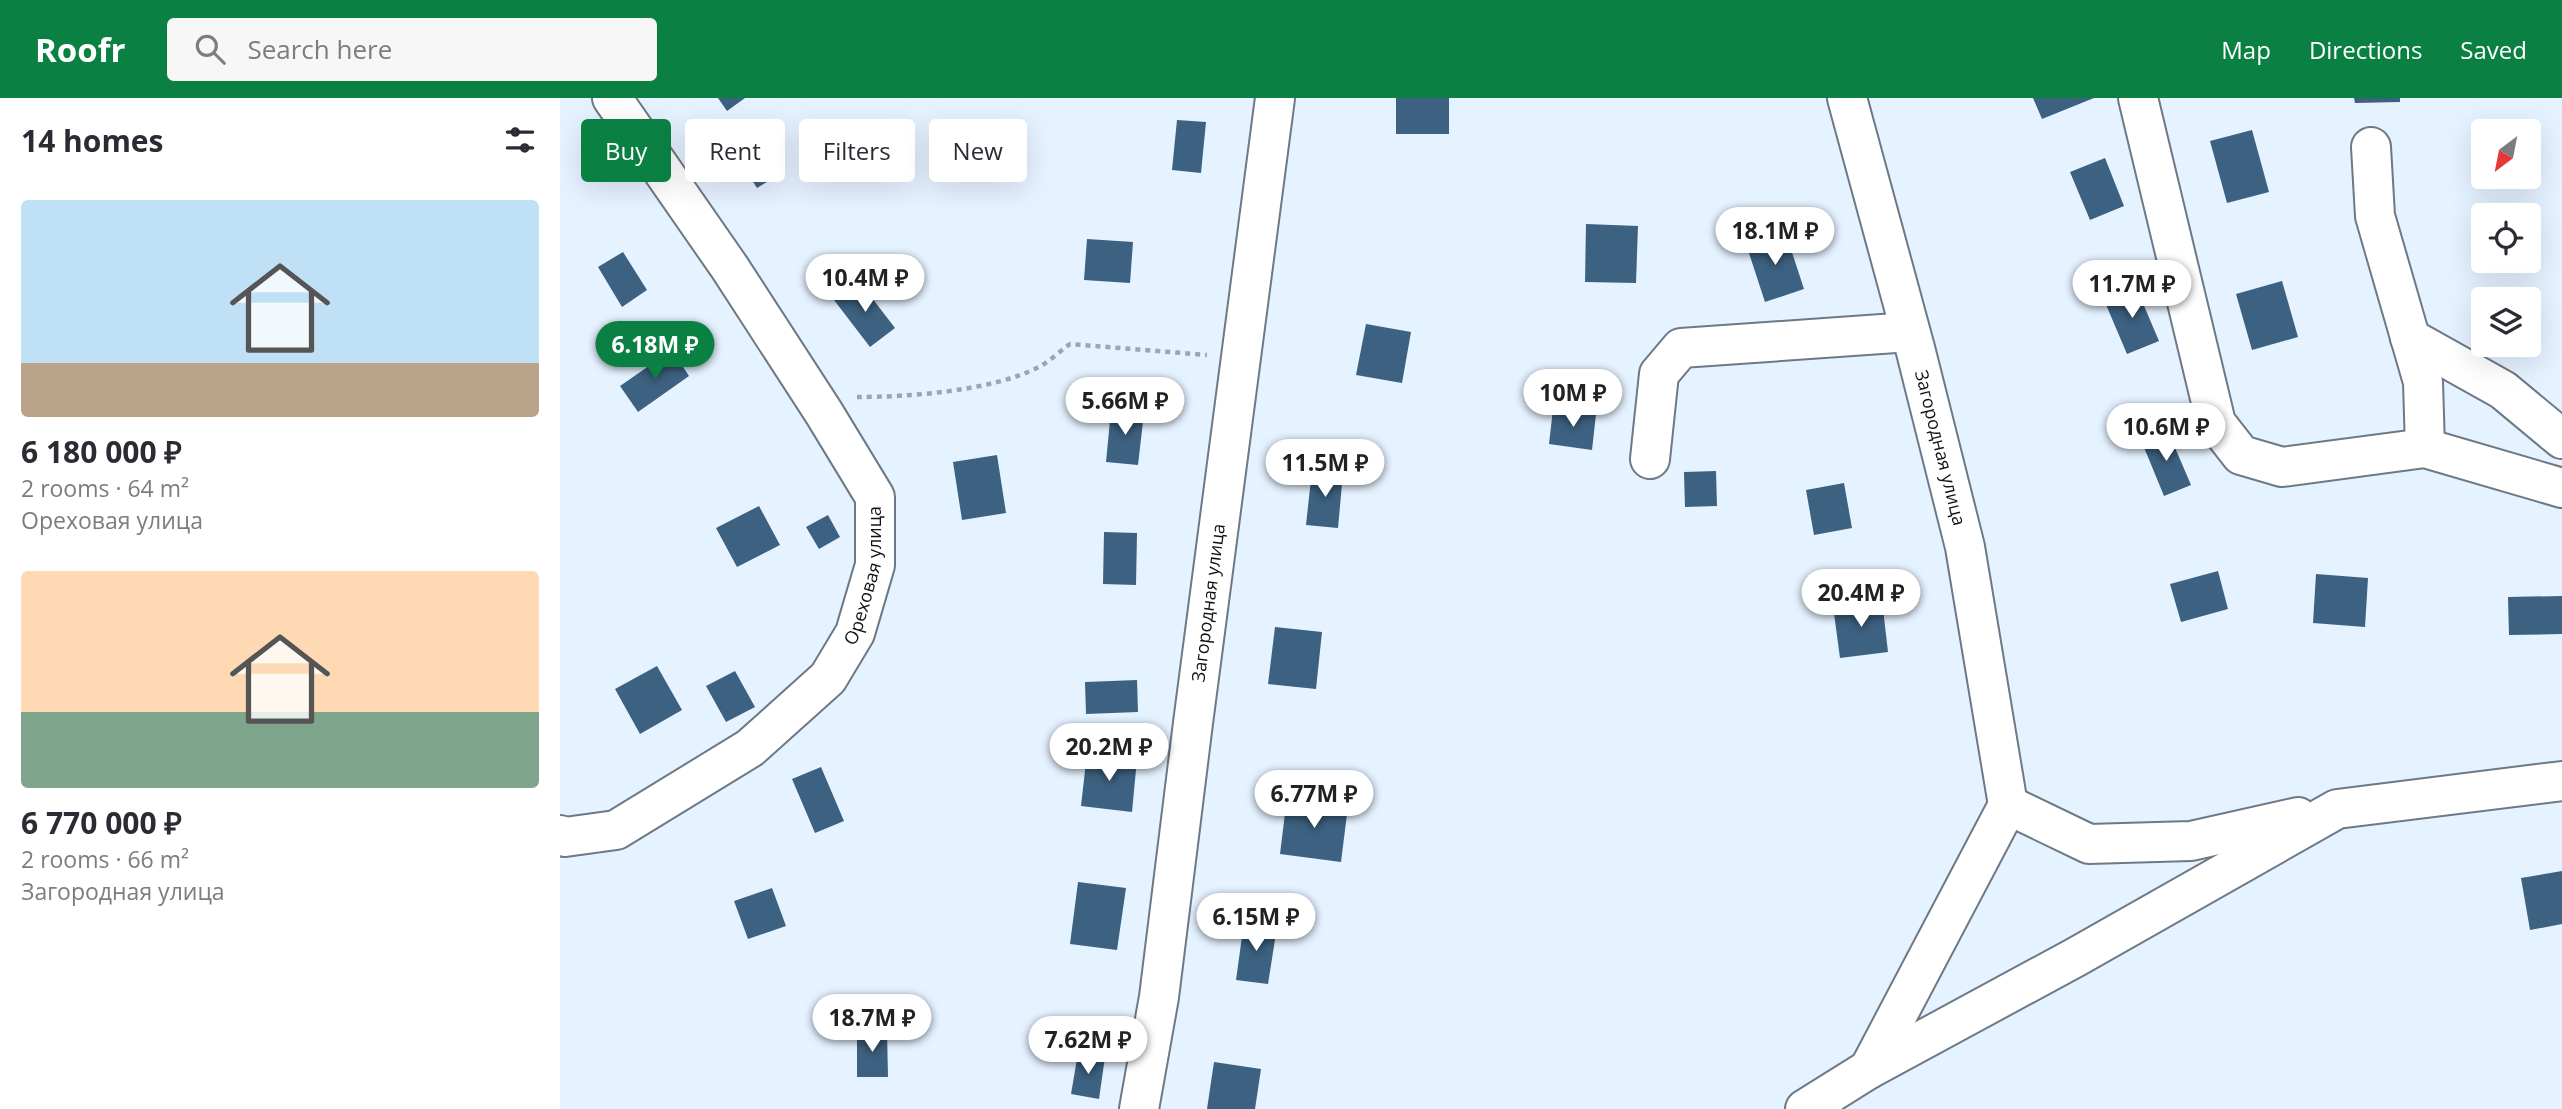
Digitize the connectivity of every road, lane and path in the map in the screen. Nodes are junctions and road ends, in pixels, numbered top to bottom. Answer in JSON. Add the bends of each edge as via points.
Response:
{"nodes":[{"id":1,"x":612,"y":98,"type":"edge"},
{"id":2,"x":1275,"y":98,"type":"edge"},
{"id":3,"x":1847,"y":98,"type":"edge"},
{"id":4,"x":2137,"y":98,"type":"edge"},
{"id":5,"x":2371,"y":147,"type":"dead end"},
{"id":6,"x":1910,"y":332,"type":"junction"},
{"id":7,"x":2410,"y":338,"type":"junction"},
{"id":8,"x":1241,"y":358,"type":"junction"},
{"id":9,"x":824,"y":413,"type":"junction"},
{"id":10,"x":2562,"y":439,"type":"edge"},
{"id":11,"x":2425,"y":448,"type":"junction"},
{"id":12,"x":1650,"y":460,"type":"dead end"},
{"id":13,"x":2562,"y":488,"type":"edge"},
{"id":14,"x":2562,"y":781,"type":"edge"},
{"id":15,"x":2008,"y":805,"type":"junction"},
{"id":16,"x":2337,"y":809,"type":"junction"},
{"id":17,"x":560,"y":835,"type":"edge"},
{"id":18,"x":1869,"y":1069,"type":"junction"},
{"id":19,"x":1139,"y":1109,"type":"edge"},
{"id":20,"x":1805,"y":1109,"type":"edge"}],
"edges":[{"from":1,"to":9,"type":"street","name":"Ореховая улица"},
{"from":2,"to":8,"type":"street","name":"Загородная улица"},
{"from":3,"to":6,"type":"street","name":"Загородная улица"},
{"from":4,"to":11,"type":"street","via":[[2216,423],[2241,455],[2282,467]]},
{"from":5,"to":7,"type":"street","via":[[2375,216]]},
{"from":6,"to":12,"type":"street","via":[[1681,348],[1659,374]]},
{"from":6,"to":15,"type":"street","name":"Загородная улица","via":[[1965,547]]},
{"from":7,"to":10,"type":"street","via":[[2503,390]]},
{"from":7,"to":11,"type":"street","via":[[2423,382]]},
{"from":8,"to":9,"type":"path","via":[[1070,344],[1040,366],[1006,380],[910,397],[856,397]]},
{"from":8,"to":19,"type":"street","name":"Загородная улица","via":[[1159,997]]},
{"from":9,"to":17,"type":"street","name":"Ореховая улица","via":[[874,497],[875,565],[855,633],[828,678],[750,748],[616,830]]},
{"from":11,"to":13,"type":"street"},
{"from":14,"to":16,"type":"street"},
{"from":15,"to":16,"type":"street","via":[[2090,844],[2191,841]]},
{"from":15,"to":18,"type":"street"},
{"from":16,"to":18,"type":"street"},
{"from":18,"to":20,"type":"street"}]}
